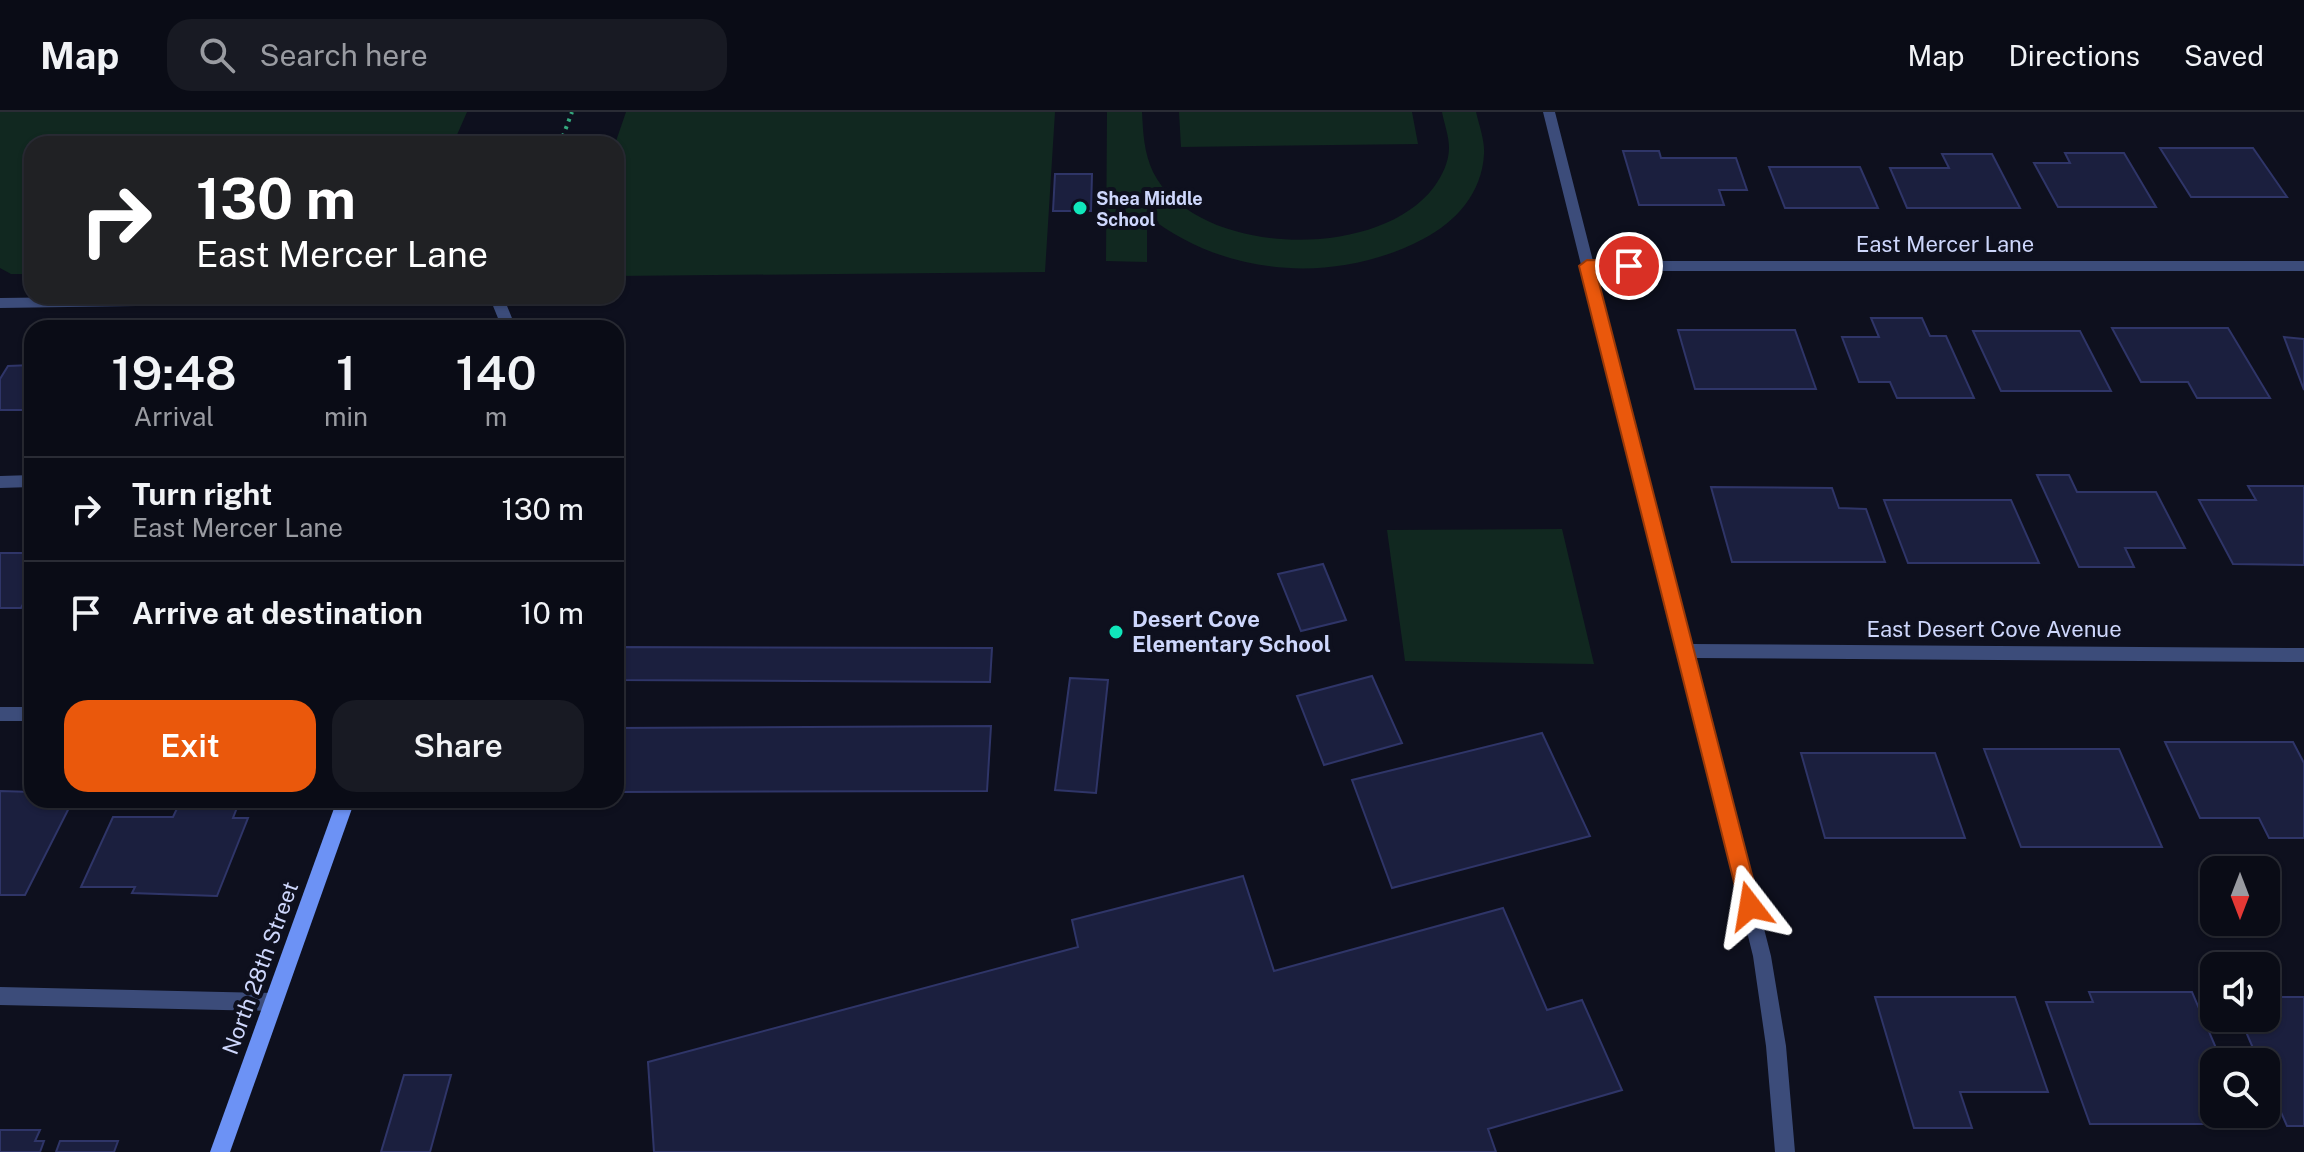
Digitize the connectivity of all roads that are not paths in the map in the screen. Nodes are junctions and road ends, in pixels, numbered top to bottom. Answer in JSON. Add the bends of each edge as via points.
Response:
{"nodes":[{"id":1,"x":1549,"y":112,"type":"edge"},
{"id":2,"x":1587,"y":266,"type":"junction"},
{"id":3,"x":2304,"y":266,"type":"edge"},
{"id":4,"x":0,"y":303,"type":"edge"},
{"id":5,"x":24,"y":303,"type":"edge"},
{"id":6,"x":24,"y":481,"type":"edge"},
{"id":7,"x":0,"y":482,"type":"edge"},
{"id":8,"x":1684,"y":651,"type":"junction"},
{"id":9,"x":2304,"y":655,"type":"edge"},
{"id":10,"x":0,"y":714,"type":"edge"},
{"id":11,"x":24,"y":714,"type":"edge"},
{"id":12,"x":343,"y":808,"type":"edge"},
{"id":13,"x":0,"y":996,"type":"edge"},
{"id":14,"x":272,"y":1002,"type":"junction"},
{"id":15,"x":220,"y":1152,"type":"edge"},
{"id":16,"x":1785,"y":1152,"type":"edge"}],
"edges":[{"from":1,"to":2,"type":"street"},
{"from":2,"to":3,"type":"street","name":"East Mercer Lane"},
{"from":2,"to":8,"type":"street"},
{"from":4,"to":5,"type":"street"},
{"from":6,"to":7,"type":"street"},
{"from":8,"to":9,"type":"street","name":"East Desert Cove Avenue"},
{"from":8,"to":16,"type":"street","via":[[1762,956]]},
{"from":10,"to":11,"type":"street"},
{"from":12,"to":14,"type":"street","name":"North 28th Street"},
{"from":13,"to":14,"type":"street"},
{"from":14,"to":15,"type":"street","name":"North 28th Street"}]}
